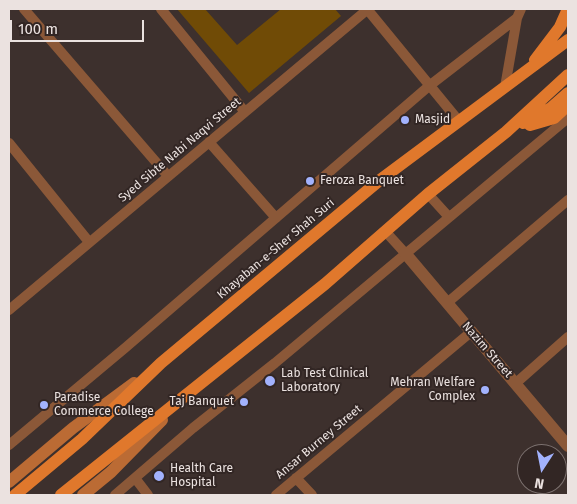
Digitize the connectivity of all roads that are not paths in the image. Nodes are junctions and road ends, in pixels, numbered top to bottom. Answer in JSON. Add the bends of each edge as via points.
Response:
{"nodes":[{"id":1,"x":24,"y":9,"type":"edge"},
{"id":2,"x":161,"y":9,"type":"edge"},
{"id":3,"x":367,"y":9,"type":"edge"},
{"id":4,"x":568,"y":9,"type":"edge"},
{"id":5,"x":519,"y":13,"type":"edge"},
{"id":6,"x":568,"y":40,"type":"edge"},
{"id":7,"x":568,"y":75,"type":"edge"},
{"id":8,"x":521,"y":77,"type":"junction"},
{"id":9,"x":429,"y":86,"type":"junction"},
{"id":10,"x":505,"y":87,"type":"junction"},
{"id":11,"x":568,"y":93,"type":"edge"},
{"id":12,"x":568,"y":105,"type":"edge"},
{"id":13,"x":245,"y":112,"type":"junction"},
{"id":14,"x":568,"y":118,"type":"edge"},
{"id":15,"x":458,"y":120,"type":"junction"},
{"id":16,"x":506,"y":132,"type":"junction"},
{"id":17,"x":209,"y":142,"type":"junction"},
{"id":18,"x":9,"y":143,"type":"edge"},
{"id":19,"x":168,"y":176,"type":"junction"},
{"id":20,"x":428,"y":194,"type":"junction"},
{"id":21,"x":568,"y":200,"type":"edge"},
{"id":22,"x":448,"y":216,"type":"junction"},
{"id":23,"x":276,"y":218,"type":"junction"},
{"id":24,"x":385,"y":232,"type":"junction"},
{"id":25,"x":90,"y":242,"type":"junction"},
{"id":26,"x":405,"y":253,"type":"junction"},
{"id":27,"x":447,"y":303,"type":"junction"},
{"id":28,"x":10,"y":306,"type":"edge"},
{"id":29,"x":471,"y":332,"type":"junction"},
{"id":30,"x":568,"y":337,"type":"edge"},
{"id":31,"x":161,"y":363,"type":"junction"},
{"id":32,"x":516,"y":384,"type":"junction"},
{"id":33,"x":189,"y":393,"type":"junction"},
{"id":34,"x":9,"y":445,"type":"edge"},
{"id":35,"x":568,"y":446,"type":"edge"},
{"id":36,"x":135,"y":478,"type":"junction"},
{"id":37,"x":296,"y":478,"type":"junction"},
{"id":38,"x":9,"y":482,"type":"edge"},
{"id":39,"x":15,"y":495,"type":"edge"},
{"id":40,"x":60,"y":495,"type":"edge"},
{"id":41,"x":83,"y":495,"type":"edge"},
{"id":42,"x":115,"y":495,"type":"edge"},
{"id":43,"x":148,"y":495,"type":"edge"},
{"id":44,"x":276,"y":495,"type":"edge"},
{"id":45,"x":312,"y":495,"type":"edge"}],
"edges":[{"from":1,"to":19,"type":"street"},
{"from":2,"to":13,"type":"street"},
{"from":3,"to":9,"type":"street"},
{"from":3,"to":13,"type":"street","name":"Syed Sibte Nabi Naqvi Street"},
{"from":4,"to":8,"type":"main road","via":[[560,27]]},
{"from":5,"to":9,"type":"street"},
{"from":5,"to":10,"type":"street"},
{"from":6,"to":8,"type":"main road","name":"Khayaban-e-Sher Shah Suri"},
{"from":7,"to":16,"type":"main road"},
{"from":8,"to":10,"type":"main road","name":"Khayaban-e-Sher Shah Suri"},
{"from":9,"to":15,"type":"street"},
{"from":9,"to":23,"type":"street"},
{"from":10,"to":15,"type":"main road","name":"Khayaban-e-Sher Shah Suri"},
{"from":11,"to":16,"type":"main road","via":[[551,108]]},
{"from":12,"to":16,"type":"main road","via":[[554,118]]},
{"from":13,"to":17,"type":"street","name":"Syed Sibte Nabi Naqvi Street"},
{"from":14,"to":22,"type":"street"},
{"from":15,"to":31,"type":"main road","name":"Khayaban-e-Sher Shah Suri","via":[[380,180]]},
{"from":16,"to":20,"type":"main road"},
{"from":17,"to":19,"type":"street","name":"Syed Sibte Nabi Naqvi Street"},
{"from":17,"to":23,"type":"street"},
{"from":18,"to":25,"type":"street"},
{"from":19,"to":25,"type":"street","name":"Syed Sibte Nabi Naqvi Street"},
{"from":20,"to":22,"type":"street"},
{"from":20,"to":24,"type":"main road"},
{"from":21,"to":27,"type":"street"},
{"from":22,"to":26,"type":"street"},
{"from":23,"to":34,"type":"street"},
{"from":24,"to":26,"type":"street"},
{"from":24,"to":33,"type":"main road"},
{"from":25,"to":28,"type":"street","name":"Syed Sibte Nabi Naqvi Street"},
{"from":26,"to":27,"type":"street","name":"Nazim Street"},
{"from":26,"to":36,"type":"street"},
{"from":27,"to":29,"type":"street","name":"Nazim Street"},
{"from":29,"to":32,"type":"street","name":"Nazim Street"},
{"from":29,"to":37,"type":"street","name":"Ansar Burney Street"},
{"from":30,"to":32,"type":"street"},
{"from":31,"to":38,"type":"main road","via":[[73,428]]},
{"from":31,"to":39,"type":"main road","name":"Khayaban-e-Sher Shah Suri","via":[[82,439]]},
{"from":32,"to":35,"type":"street","name":"Nazim Street"},
{"from":33,"to":40,"type":"main road"},
{"from":33,"to":41,"type":"main road","via":[[111,472]]},
{"from":36,"to":42,"type":"street"},
{"from":36,"to":43,"type":"street"},
{"from":37,"to":44,"type":"street","name":"Ansar Burney Street"},
{"from":37,"to":45,"type":"street"}]}
